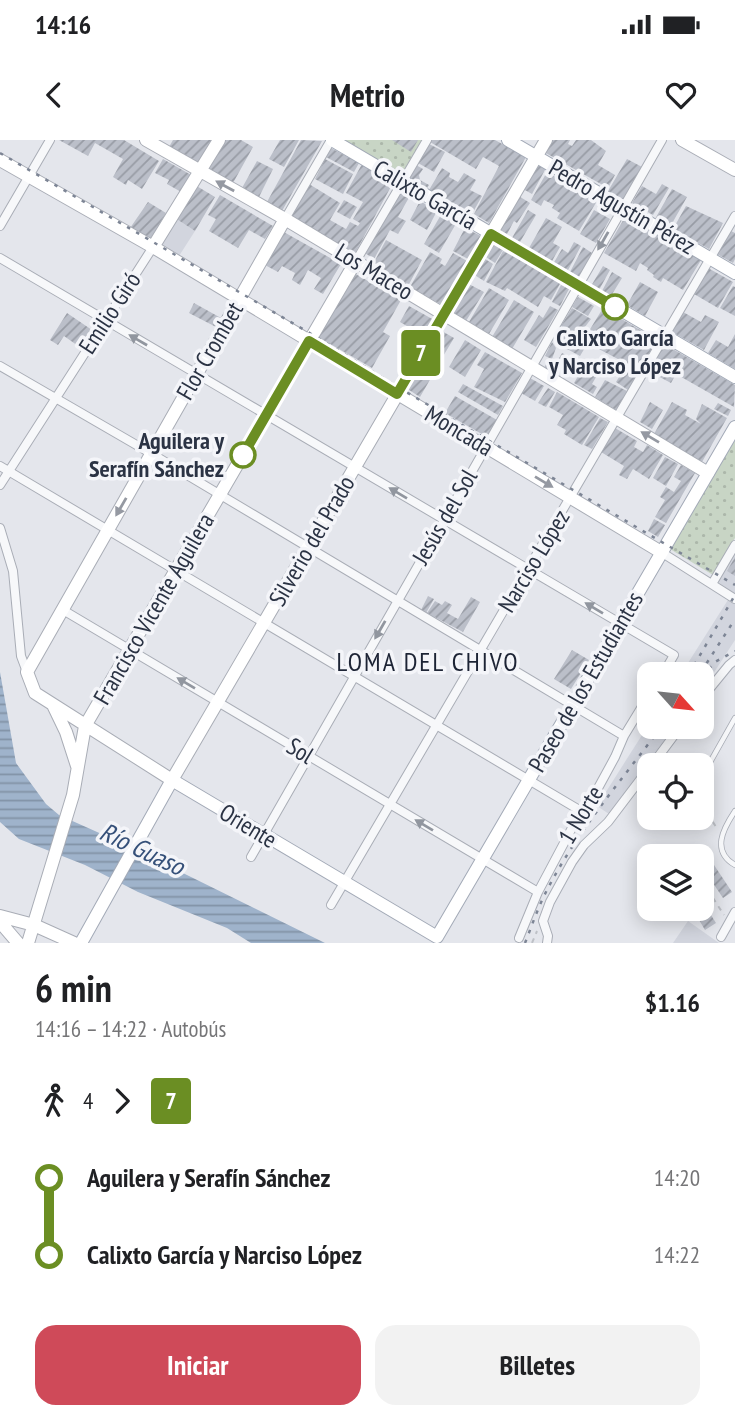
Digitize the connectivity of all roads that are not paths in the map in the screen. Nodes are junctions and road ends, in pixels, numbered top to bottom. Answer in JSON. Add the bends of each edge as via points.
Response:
{"nodes":[{"id":1,"x":50,"y":140,"type":"edge"},
{"id":2,"x":146,"y":140,"type":"edge"},
{"id":3,"x":219,"y":140,"type":"edge"},
{"id":4,"x":332,"y":140,"type":"edge"},
{"id":5,"x":427,"y":140,"type":"edge"},
{"id":6,"x":508,"y":140,"type":"edge"},
{"id":7,"x":545,"y":140,"type":"edge"},
{"id":8,"x":662,"y":140,"type":"edge"},
{"id":9,"x":682,"y":140,"type":"edge"},
{"id":10,"x":536,"y":156,"type":"junction"},
{"id":11,"x":0,"y":160,"type":"edge"},
{"id":12,"x":735,"y":170,"type":"edge"},
{"id":13,"x":199,"y":172,"type":"junction"},
{"id":14,"x":29,"y":176,"type":"junction"},
{"id":15,"x":402,"y":181,"type":"junction"},
{"id":16,"x":623,"y":207,"type":"junction"},
{"id":17,"x":735,"y":216,"type":"edge"},
{"id":18,"x":285,"y":219,"type":"junction"},
{"id":19,"x":0,"y":226,"type":"edge"},
{"id":20,"x":491,"y":234,"type":"junction"},
{"id":21,"x":153,"y":247,"type":"junction"},
{"id":22,"x":0,"y":258,"type":"edge"},
{"id":23,"x":710,"y":258,"type":"junction"},
{"id":24,"x":356,"y":261,"type":"junction"},
{"id":25,"x":735,"y":273,"type":"edge"},
{"id":26,"x":578,"y":285,"type":"junction"},
{"id":27,"x":240,"y":299,"type":"junction"},
{"id":28,"x":444,"y":314,"type":"junction"},
{"id":29,"x":105,"y":321,"type":"junction"},
{"id":30,"x":665,"y":336,"type":"junction"},
{"id":31,"x":309,"y":341,"type":"junction"},
{"id":32,"x":0,"y":366,"type":"edge"},
{"id":33,"x":531,"y":366,"type":"junction"},
{"id":34,"x":197,"y":374,"type":"junction"},
{"id":35,"x":735,"y":377,"type":"edge"},
{"id":36,"x":397,"y":394,"type":"junction"},
{"id":37,"x":56,"y":398,"type":"junction"},
{"id":38,"x":267,"y":415,"type":"junction"},
{"id":39,"x":617,"y":418,"type":"junction"},
{"id":40,"x":735,"y":427,"type":"edge"},
{"id":41,"x":485,"y":447,"type":"junction"},
{"id":42,"x":152,"y":454,"type":"junction"},
{"id":43,"x":0,"y":466,"type":"edge"},
{"id":44,"x":355,"y":467,"type":"junction"},
{"id":45,"x":9,"y":471,"type":"junction"},
{"id":46,"x":708,"y":472,"type":"junction"},
{"id":47,"x":0,"y":485,"type":"edge"},
{"id":48,"x":220,"y":495,"type":"junction"},
{"id":49,"x":570,"y":498,"type":"junction"},
{"id":50,"x":443,"y":519,"type":"junction"},
{"id":51,"x":0,"y":528,"type":"edge"},
{"id":52,"x":108,"y":530,"type":"junction"},
{"id":53,"x":735,"y":544,"type":"edge"},
{"id":54,"x":307,"y":548,"type":"junction"},
{"id":55,"x":662,"y":552,"type":"junction"},
{"id":56,"x":528,"y":569,"type":"junction"},
{"id":57,"x":176,"y":571,"type":"junction"},
{"id":58,"x":712,"y":584,"type":"junction"},
{"id":59,"x":735,"y":599,"type":"edge"},
{"id":60,"x":397,"y":601,"type":"junction"},
{"id":61,"x":63,"y":610,"type":"junction"},
{"id":62,"x":264,"y":623,"type":"junction"},
{"id":63,"x":620,"y":624,"type":"junction"},
{"id":64,"x":130,"y":650,"type":"junction"},
{"id":65,"x":481,"y":652,"type":"junction"},
{"id":66,"x":735,"y":660,"type":"edge"},
{"id":67,"x":670,"y":662,"type":"edge"},
{"id":68,"x":27,"y":672,"type":"junction"},
{"id":69,"x":354,"y":676,"type":"junction"},
{"id":70,"x":714,"y":683,"type":"edge"},
{"id":71,"x":218,"y":702,"type":"junction"},
{"id":72,"x":53,"y":705,"type":"junction"},
{"id":73,"x":572,"y":706,"type":"junction"},
{"id":74,"x":637,"y":715,"type":"edge"},
{"id":75,"x":735,"y":718,"type":"edge"},
{"id":76,"x":85,"y":726,"type":"junction"},
{"id":77,"x":437,"y":726,"type":"junction"},
{"id":78,"x":624,"y":736,"type":"junction"},
{"id":79,"x":308,"y":755,"type":"junction"},
{"id":80,"x":714,"y":755,"type":"edge"},
{"id":81,"x":77,"y":766,"type":"junction"},
{"id":82,"x":172,"y":780,"type":"junction"},
{"id":83,"x":529,"y":780,"type":"junction"},
{"id":84,"x":637,"y":785,"type":"edge"},
{"id":85,"x":390,"y":804,"type":"junction"},
{"id":86,"x":581,"y":811,"type":"junction"},
{"id":87,"x":735,"y":811,"type":"edge"},
{"id":88,"x":263,"y":834,"type":"junction"},
{"id":89,"x":251,"y":857,"type":"dead end"},
{"id":90,"x":482,"y":860,"type":"junction"},
{"id":91,"x":735,"y":865,"type":"edge"},
{"id":92,"x":344,"y":883,"type":"junction"},
{"id":93,"x":538,"y":892,"type":"junction"},
{"id":94,"x":331,"y":905,"type":"dead end"},
{"id":95,"x":38,"y":910,"type":"junction"},
{"id":96,"x":735,"y":912,"type":"edge"},
{"id":97,"x":0,"y":916,"type":"edge"},
{"id":98,"x":0,"y":922,"type":"edge"},
{"id":99,"x":34,"y":925,"type":"junction"},
{"id":100,"x":519,"y":937,"type":"dead end"},
{"id":101,"x":720,"y":937,"type":"dead end"},
{"id":102,"x":49,"y":938,"type":"edge"},
{"id":103,"x":441,"y":940,"type":"edge"},
{"id":104,"x":18,"y":943,"type":"edge"},
{"id":105,"x":28,"y":943,"type":"edge"},
{"id":106,"x":74,"y":943,"type":"edge"},
{"id":107,"x":80,"y":943,"type":"edge"},
{"id":108,"x":547,"y":943,"type":"edge"}],
"edges":[{"from":1,"to":14,"type":"street"},
{"from":2,"to":13,"type":"main road","name":"Los Maceo"},
{"from":3,"to":13,"type":"main road","name":"Emilio Giró"},
{"from":4,"to":15,"type":"main road","name":"Calixto García"},
{"from":4,"to":18,"type":"street","name":"Flor Crombet"},
{"from":5,"to":15,"type":"street"},
{"from":6,"to":10,"type":"main road","name":"Pedro Agustín Pérez"},
{"from":7,"to":10,"type":"main road","name":"Silverio del Prado"},
{"from":8,"to":16,"type":"street","name":"Jesús del Sol"},
{"from":9,"to":12,"type":"main road"},
{"from":10,"to":16,"type":"main road","name":"Pedro Agustín Pérez"},
{"from":10,"to":20,"type":"main road","name":"Silverio del Prado"},
{"from":11,"to":14,"type":"main road","name":"Moncada"},
{"from":18,"to":13,"type":"main road","name":"Los Maceo","one_way":true},
{"from":13,"to":21,"type":"main road","name":"Emilio Giró"},
{"from":14,"to":19,"type":"street"},
{"from":14,"to":21,"type":"main road","name":"Moncada"},
{"from":15,"to":20,"type":"main road","name":"Calixto García"},
{"from":15,"to":24,"type":"street"},
{"from":16,"to":23,"type":"main road","name":"Pedro Agustín Pérez"},
{"from":16,"to":26,"type":"street","name":"Jesús del Sol","one_way":true},
{"from":17,"to":23,"type":"street","name":"Narciso López"},
{"from":18,"to":24,"type":"main road","name":"Los Maceo"},
{"from":18,"to":27,"type":"main road","name":"Flor Crombet"},
{"from":20,"to":26,"type":"main road","name":"Calixto García"},
{"from":20,"to":28,"type":"main road","name":"Silverio del Prado"},
{"from":21,"to":27,"type":"main road","name":"Moncada"},
{"from":21,"to":29,"type":"street","name":"Emilio Giró"},
{"from":22,"to":29,"type":"street"},
{"from":23,"to":25,"type":"main road","name":"Pedro Agustín Pérez"},
{"from":23,"to":30,"type":"street","name":"Narciso López"},
{"from":24,"to":28,"type":"main road","name":"Los Maceo"},
{"from":24,"to":31,"type":"main road","name":"Francisco Vicente Aguilera"},
{"from":26,"to":30,"type":"main road","name":"Calixto García"},
{"from":26,"to":33,"type":"street","name":"Jesús del Sol"},
{"from":27,"to":31,"type":"main road","name":"Moncada"},
{"from":27,"to":34,"type":"main road","name":"Flor Crombet"},
{"from":28,"to":33,"type":"main road","name":"Los Maceo"},
{"from":28,"to":36,"type":"main road","name":"Silverio del Prado"},
{"from":34,"to":29,"type":"street","one_way":true},
{"from":29,"to":37,"type":"street","name":"Emilio Giró"},
{"from":30,"to":35,"type":"main road","name":"Calixto García"},
{"from":30,"to":39,"type":"street","name":"Narciso López"},
{"from":31,"to":36,"type":"main road","name":"Moncada"},
{"from":31,"to":38,"type":"main road","name":"Francisco Vicente Aguilera"},
{"from":32,"to":37,"type":"street"},
{"from":33,"to":39,"type":"main road","name":"Los Maceo"},
{"from":33,"to":41,"type":"street","name":"Jesús del Sol"},
{"from":34,"to":38,"type":"street"},
{"from":34,"to":42,"type":"main road","name":"Flor Crombet"},
{"from":36,"to":41,"type":"main road","name":"Moncada"},
{"from":36,"to":44,"type":"main road","name":"Silverio del Prado"},
{"from":37,"to":42,"type":"street"},
{"from":37,"to":45,"type":"street","name":"Emilio Giró"},
{"from":38,"to":44,"type":"street"},
{"from":38,"to":48,"type":"main road","name":"Francisco Vicente Aguilera"},
{"from":46,"to":39,"type":"main road","name":"Los Maceo","one_way":true},
{"from":39,"to":49,"type":"street","name":"Narciso López"},
{"from":40,"to":46,"type":"main road","name":"Paseo de los Estudiantes"},
{"from":41,"to":49,"type":"main road","name":"Moncada","one_way":true},
{"from":41,"to":50,"type":"street","name":"Jesús del Sol"},
{"from":42,"to":48,"type":"street"},
{"from":42,"to":52,"type":"main road","name":"Flor Crombet","one_way":true},
{"from":43,"to":45,"type":"street"},
{"from":50,"to":44,"type":"street","one_way":true},
{"from":44,"to":54,"type":"main road","name":"Silverio del Prado"},
{"from":45,"to":47,"type":"street","name":"Emilio Giró"},
{"from":45,"to":52,"type":"street"},
{"from":46,"to":55,"type":"main road","name":"Paseo de los Estudiantes"},
{"from":48,"to":54,"type":"street"},
{"from":48,"to":57,"type":"main road","name":"Francisco Vicente Aguilera"},
{"from":49,"to":55,"type":"main road","name":"Moncada"},
{"from":49,"to":56,"type":"street","name":"Narciso López"},
{"from":50,"to":56,"type":"street"},
{"from":50,"to":60,"type":"street","name":"Jesús del Sol"},
{"from":51,"to":68,"type":"street","name":"Oriente","via":[[13,571],[21,656]]},
{"from":52,"to":57,"type":"street"},
{"from":52,"to":61,"type":"main road","name":"Flor Crombet"},
{"from":53,"to":58,"type":"street"},
{"from":54,"to":60,"type":"street"},
{"from":54,"to":62,"type":"main road","name":"Silverio del Prado"},
{"from":55,"to":58,"type":"street","name":"Moncada"},
{"from":55,"to":63,"type":"main road","name":"Paseo de los Estudiantes"},
{"from":63,"to":56,"type":"street","one_way":true},
{"from":56,"to":65,"type":"street","name":"Narciso López"},
{"from":57,"to":62,"type":"street"},
{"from":57,"to":64,"type":"main road","name":"Francisco Vicente Aguilera"},
{"from":58,"to":59,"type":"street","name":"Moncada"},
{"from":60,"to":65,"type":"street"},
{"from":60,"to":69,"type":"street","name":"Jesús del Sol","one_way":true},
{"from":61,"to":64,"type":"street","name":"Sol"},
{"from":61,"to":68,"type":"main road","name":"Flor Crombet"},
{"from":62,"to":69,"type":"street"},
{"from":62,"to":71,"type":"main road","name":"Silverio del Prado"},
{"from":63,"to":67,"type":"street","via":[[674,656]]},
{"from":63,"to":73,"type":"main road","name":"Paseo de los Estudiantes"},
{"from":71,"to":64,"type":"street","name":"Sol","one_way":true},
{"from":64,"to":76,"type":"main road","name":"Francisco Vicente Aguilera"},
{"from":65,"to":73,"type":"street"},
{"from":65,"to":77,"type":"street","name":"Narciso López"},
{"from":66,"to":70,"type":"street"},
{"from":68,"to":72,"type":"main road","name":"Oriente","via":[[35,693]]},
{"from":69,"to":77,"type":"street"},
{"from":69,"to":79,"type":"street","name":"Jesús del Sol"},
{"from":71,"to":79,"type":"street","name":"Sol"},
{"from":71,"to":82,"type":"main road","name":"Silverio del Prado"},
{"from":72,"to":76,"type":"main road","name":"Oriente"},
{"from":72,"to":81,"type":"main road","name":"Oriente"},
{"from":73,"to":78,"type":"street"},
{"from":73,"to":83,"type":"main road","name":"Paseo de los Estudiantes"},
{"from":74,"to":78,"type":"street","name":"1 Norte"},
{"from":75,"to":80,"type":"lane"},
{"from":76,"to":81,"type":"main road","name":"Francisco Vicente Aguilera"},
{"from":76,"to":82,"type":"main road","name":"Oriente"},
{"from":77,"to":83,"type":"street"},
{"from":77,"to":85,"type":"street","name":"Narciso López"},
{"from":78,"to":86,"type":"street","name":"1 Norte"},
{"from":79,"to":85,"type":"street","name":"Sol"},
{"from":79,"to":88,"type":"street","name":"Jesús del Sol"},
{"from":81,"to":95,"type":"main road","name":"Francisco Vicente Aguilera","via":[[74,795]]},
{"from":82,"to":88,"type":"main road","name":"Oriente"},
{"from":82,"to":107,"type":"main road","name":"Silverio del Prado"},
{"from":83,"to":86,"type":"street"},
{"from":83,"to":90,"type":"main road","name":"Paseo de los Estudiantes"},
{"from":84,"to":108,"type":"street","name":"1 Norte","via":[[578,853],[550,902],[543,921]]},
{"from":90,"to":85,"type":"street","name":"Sol","one_way":true},
{"from":85,"to":92,"type":"street","name":"Narciso López"},
{"from":86,"to":93,"type":"street","name":"1 Norte"},
{"from":87,"to":91,"type":"lane","via":[[721,834],[721,848]]},
{"from":88,"to":89,"type":"street","name":"Jesús del Sol"},
{"from":88,"to":92,"type":"main road","name":"Oriente"},
{"from":90,"to":93,"type":"street","name":"Sol"},
{"from":90,"to":103,"type":"main road","name":"Paseo de los Estudiantes"},
{"from":92,"to":94,"type":"street","name":"Narciso López"},
{"from":92,"to":103,"type":"main road","name":"Oriente"},
{"from":93,"to":100,"type":"street","name":"1 Norte"},
{"from":95,"to":99,"type":"main road","name":"Francisco Vicente Aguilera"},
{"from":95,"to":102,"type":"main road"},
{"from":96,"to":101,"type":"street"},
{"from":97,"to":99,"type":"main road"},
{"from":98,"to":104,"type":"main road"},
{"from":99,"to":102,"type":"main road"},
{"from":99,"to":105,"type":"main road","name":"Francisco Vicente Aguilera"},
{"from":102,"to":106,"type":"main road"}]}
